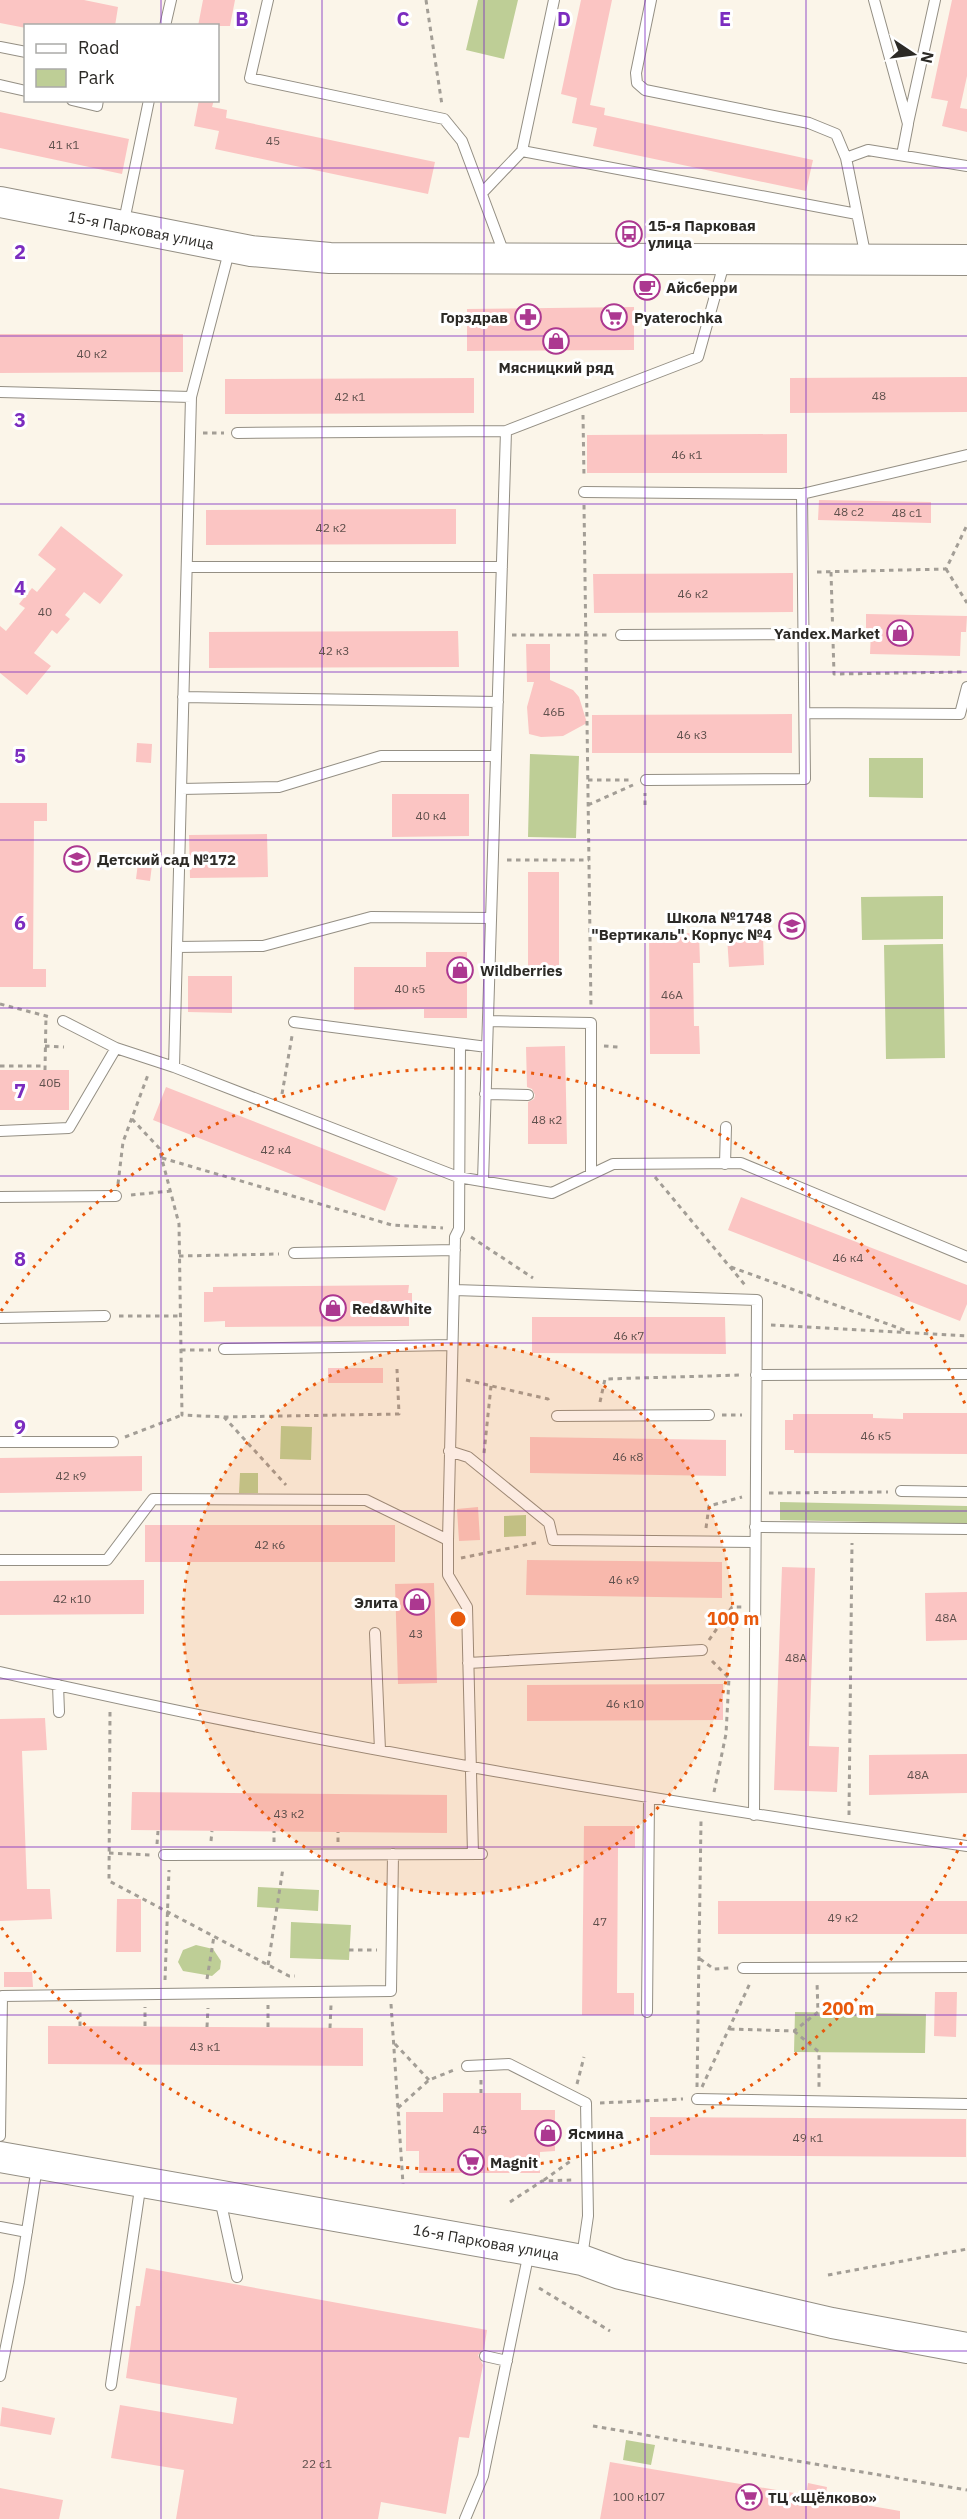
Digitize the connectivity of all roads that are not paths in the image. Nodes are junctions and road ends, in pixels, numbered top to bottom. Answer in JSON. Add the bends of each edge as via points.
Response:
{"nodes":[{"id":1,"x":171,"y":0,"type":"edge"},
{"id":2,"x":268,"y":0,"type":"edge"},
{"id":3,"x":554,"y":0,"type":"edge"},
{"id":4,"x":651,"y":0,"type":"edge"},
{"id":5,"x":874,"y":0,"type":"edge"},
{"id":6,"x":935,"y":0,"type":"edge"},
{"id":7,"x":165,"y":24,"type":"edge"},
{"id":8,"x":0,"y":47,"type":"edge"},
{"id":9,"x":24,"y":52,"type":"edge"},
{"id":10,"x":0,"y":85,"type":"edge"},
{"id":11,"x":24,"y":91,"type":"edge"},
{"id":12,"x":80,"y":102,"type":"edge"},
{"id":13,"x":98,"y":102,"type":"edge"},
{"id":14,"x":149,"y":102,"type":"edge"},
{"id":15,"x":908,"y":124,"type":"junction"},
{"id":16,"x":522,"y":151,"type":"junction"},
{"id":17,"x":902,"y":155,"type":"junction"},
{"id":18,"x":846,"y":158,"type":"junction"},
{"id":19,"x":967,"y":166,"type":"edge"},
{"id":20,"x":482,"y":193,"type":"junction"},
{"id":21,"x":0,"y":202,"type":"edge"},
{"id":22,"x":857,"y":214,"type":"junction"},
{"id":23,"x":123,"y":226,"type":"junction"},
{"id":24,"x":230,"y":247,"type":"junction"},
{"id":25,"x":507,"y":259,"type":"junction"},
{"id":26,"x":725,"y":260,"type":"junction"},
{"id":27,"x":867,"y":260,"type":"junction"},
{"id":28,"x":967,"y":260,"type":"edge"},
{"id":29,"x":0,"y":392,"type":"edge"},
{"id":30,"x":191,"y":397,"type":"junction"},
{"id":31,"x":506,"y":431,"type":"junction"},
{"id":32,"x":237,"y":433,"type":"road end"},
{"id":33,"x":967,"y":455,"type":"edge"},
{"id":34,"x":584,"y":492,"type":"road end"},
{"id":35,"x":802,"y":494,"type":"junction"},
{"id":36,"x":187,"y":567,"type":"junction"},
{"id":37,"x":502,"y":567,"type":"junction"},
{"id":38,"x":803,"y":634,"type":"junction"},
{"id":39,"x":621,"y":635,"type":"road end"},
{"id":40,"x":967,"y":687,"type":"edge"},
{"id":41,"x":183,"y":697,"type":"junction"},
{"id":42,"x":498,"y":702,"type":"junction"},
{"id":43,"x":805,"y":714,"type":"junction"},
{"id":44,"x":496,"y":756,"type":"junction"},
{"id":45,"x":646,"y":780,"type":"road end"},
{"id":46,"x":181,"y":789,"type":"junction"},
{"id":47,"x":491,"y":918,"type":"junction"},
{"id":48,"x":177,"y":947,"type":"junction"},
{"id":49,"x":63,"y":1021,"type":"road end"},
{"id":50,"x":488,"y":1021,"type":"junction"},
{"id":51,"x":294,"y":1022,"type":"road end"},
{"id":52,"x":460,"y":1044,"type":"junction"},
{"id":53,"x":487,"y":1047,"type":"junction"},
{"id":54,"x":116,"y":1048,"type":"junction"},
{"id":55,"x":174,"y":1067,"type":"junction"},
{"id":56,"x":485,"y":1094,"type":"junction"},
{"id":57,"x":528,"y":1095,"type":"dead end"},
{"id":58,"x":726,"y":1127,"type":"dead end"},
{"id":59,"x":0,"y":1131,"type":"edge"},
{"id":60,"x":725,"y":1164,"type":"junction"},
{"id":61,"x":591,"y":1174,"type":"junction"},
{"id":62,"x":458,"y":1177,"type":"junction"},
{"id":63,"x":483,"y":1181,"type":"junction"},
{"id":64,"x":116,"y":1196,"type":"road end"},
{"id":65,"x":0,"y":1197,"type":"edge"},
{"id":66,"x":455,"y":1250,"type":"junction"},
{"id":67,"x":294,"y":1253,"type":"road end"},
{"id":68,"x":967,"y":1257,"type":"edge"},
{"id":69,"x":453,"y":1290,"type":"junction"},
{"id":70,"x":105,"y":1316,"type":"road end"},
{"id":71,"x":0,"y":1318,"type":"edge"},
{"id":72,"x":452,"y":1345,"type":"junction"},
{"id":73,"x":224,"y":1349,"type":"road end"},
{"id":74,"x":967,"y":1374,"type":"edge"},
{"id":75,"x":756,"y":1375,"type":"junction"},
{"id":76,"x":709,"y":1415,"type":"road end"},
{"id":77,"x":557,"y":1416,"type":"road end"},
{"id":78,"x":0,"y":1442,"type":"edge"},
{"id":79,"x":113,"y":1442,"type":"road end"},
{"id":80,"x":448,"y":1451,"type":"junction"},
{"id":81,"x":901,"y":1491,"type":"road end"},
{"id":82,"x":967,"y":1492,"type":"edge"},
{"id":83,"x":755,"y":1527,"type":"junction"},
{"id":84,"x":967,"y":1529,"type":"edge"},
{"id":85,"x":448,"y":1540,"type":"junction"},
{"id":86,"x":754,"y":1542,"type":"junction"},
{"id":87,"x":0,"y":1560,"type":"edge"},
{"id":88,"x":375,"y":1633,"type":"dead end"},
{"id":89,"x":702,"y":1650,"type":"road end"},
{"id":90,"x":468,"y":1663,"type":"junction"},
{"id":91,"x":0,"y":1672,"type":"edge"},
{"id":92,"x":58,"y":1685,"type":"junction"},
{"id":93,"x":59,"y":1712,"type":"dead end"},
{"id":94,"x":380,"y":1750,"type":"junction"},
{"id":95,"x":472,"y":1766,"type":"junction"},
{"id":96,"x":649,"y":1798,"type":"junction"},
{"id":97,"x":754,"y":1815,"type":"junction"},
{"id":98,"x":967,"y":1846,"type":"edge"},
{"id":99,"x":393,"y":1854,"type":"junction"},
{"id":100,"x":167,"y":1855,"type":"road end"},
{"id":101,"x":967,"y":1967,"type":"edge"},
{"id":102,"x":743,"y":1968,"type":"road end"},
{"id":103,"x":1,"y":1995,"type":"edge"},
{"id":104,"x":647,"y":2012,"type":"dead end"},
{"id":105,"x":467,"y":2066,"type":"road end"},
{"id":106,"x":697,"y":2099,"type":"road end"},
{"id":107,"x":967,"y":2104,"type":"edge"},
{"id":108,"x":0,"y":2136,"type":"edge"},
{"id":109,"x":0,"y":2157,"type":"edge"},
{"id":110,"x":38,"y":2163,"type":"junction"},
{"id":111,"x":141,"y":2182,"type":"junction"},
{"id":112,"x":219,"y":2196,"type":"junction"},
{"id":113,"x":0,"y":2227,"type":"edge"},
{"id":114,"x":27,"y":2232,"type":"junction"},
{"id":115,"x":529,"y":2250,"type":"junction"},
{"id":116,"x":582,"y":2260,"type":"junction"},
{"id":117,"x":237,"y":2277,"type":"dead end"},
{"id":118,"x":967,"y":2348,"type":"edge"},
{"id":119,"x":485,"y":2356,"type":"dead end"},
{"id":120,"x":507,"y":2361,"type":"junction"},
{"id":121,"x":0,"y":2376,"type":"edge"},
{"id":122,"x":111,"y":2385,"type":"dead end"},
{"id":123,"x":465,"y":2519,"type":"edge"}],
"edges":[{"from":1,"to":7,"type":"lane"},
{"from":2,"to":20,"type":"lane","via":[[250,78],[444,119],[462,141]]},
{"from":3,"to":16,"type":"lane"},
{"from":4,"to":18,"type":"lane","via":[[636,73],[637,83],[645,90],[809,123],[836,134]]},
{"from":5,"to":15,"type":"lane"},
{"from":6,"to":15,"type":"lane"},
{"from":8,"to":9,"type":"lane"},
{"from":10,"to":11,"type":"lane"},
{"from":12,"to":13,"type":"lane","via":[[97,106]]},
{"from":14,"to":23,"type":"lane"},
{"from":15,"to":17,"type":"lane"},
{"from":16,"to":20,"type":"lane"},
{"from":16,"to":22,"type":"lane"},
{"from":17,"to":18,"type":"lane","via":[[868,150]]},
{"from":17,"to":19,"type":"lane"},
{"from":18,"to":22,"type":"lane"},
{"from":20,"to":25,"type":"lane"},
{"from":21,"to":23,"type":"main road","name":"15-я Парковая улица"},
{"from":22,"to":27,"type":"lane"},
{"from":23,"to":24,"type":"main road","name":"15-я Парковая улица"},
{"from":24,"to":25,"type":"main road","name":"15-я Парковая улица","via":[[330,258]]},
{"from":24,"to":30,"type":"lane"},
{"from":25,"to":26,"type":"main road","name":"15-я Парковая улица"},
{"from":26,"to":27,"type":"main road","name":"15-я Парковая улица"},
{"from":26,"to":31,"type":"lane","via":[[698,357]]},
{"from":27,"to":28,"type":"main road","name":"15-я Парковая улица"},
{"from":29,"to":30,"type":"lane"},
{"from":30,"to":36,"type":"lane"},
{"from":31,"to":32,"type":"lane"},
{"from":31,"to":37,"type":"lane"},
{"from":33,"to":35,"type":"lane"},
{"from":34,"to":35,"type":"lane"},
{"from":35,"to":38,"type":"lane"},
{"from":36,"to":37,"type":"lane"},
{"from":36,"to":41,"type":"lane"},
{"from":37,"to":42,"type":"lane"},
{"from":38,"to":39,"type":"lane"},
{"from":38,"to":43,"type":"lane"},
{"from":40,"to":43,"type":"lane","via":[[960,714]]},
{"from":41,"to":42,"type":"lane"},
{"from":41,"to":46,"type":"lane"},
{"from":42,"to":44,"type":"lane"},
{"from":43,"to":45,"type":"lane","via":[[805,779]]},
{"from":44,"to":46,"type":"lane","via":[[381,756],[279,787]]},
{"from":44,"to":47,"type":"lane"},
{"from":46,"to":48,"type":"lane"},
{"from":47,"to":48,"type":"lane","via":[[370,916],[263,946]]},
{"from":47,"to":50,"type":"lane"},
{"from":48,"to":55,"type":"lane"},
{"from":49,"to":54,"type":"lane"},
{"from":50,"to":53,"type":"lane"},
{"from":50,"to":61,"type":"lane","via":[[591,1023]]},
{"from":51,"to":52,"type":"lane"},
{"from":52,"to":53,"type":"lane"},
{"from":52,"to":62,"type":"lane"},
{"from":53,"to":56,"type":"lane"},
{"from":54,"to":55,"type":"lane"},
{"from":54,"to":59,"type":"lane","via":[[69,1128]]},
{"from":55,"to":62,"type":"lane"},
{"from":56,"to":57,"type":"lane"},
{"from":56,"to":63,"type":"lane"},
{"from":58,"to":60,"type":"lane"},
{"from":60,"to":61,"type":"lane","via":[[613,1164]]},
{"from":60,"to":68,"type":"lane","via":[[741,1163]]},
{"from":61,"to":63,"type":"lane","via":[[552,1193]]},
{"from":62,"to":63,"type":"lane"},
{"from":62,"to":66,"type":"lane","via":[[459,1229]]},
{"from":64,"to":65,"type":"lane"},
{"from":66,"to":67,"type":"lane"},
{"from":66,"to":69,"type":"lane"},
{"from":69,"to":72,"type":"lane"},
{"from":69,"to":75,"type":"lane","via":[[757,1300]]},
{"from":70,"to":71,"type":"lane"},
{"from":72,"to":73,"type":"lane"},
{"from":72,"to":80,"type":"lane"},
{"from":74,"to":75,"type":"lane"},
{"from":75,"to":83,"type":"lane"},
{"from":76,"to":77,"type":"lane"},
{"from":78,"to":79,"type":"lane"},
{"from":80,"to":85,"type":"lane"},
{"from":80,"to":86,"type":"lane","via":[[468,1457],[549,1523],[553,1540]]},
{"from":81,"to":82,"type":"lane"},
{"from":83,"to":84,"type":"lane"},
{"from":83,"to":86,"type":"lane"},
{"from":85,"to":87,"type":"lane","via":[[366,1500],[153,1499],[107,1560]]},
{"from":85,"to":90,"type":"lane","via":[[448,1575],[467,1607]]},
{"from":86,"to":97,"type":"lane"},
{"from":88,"to":94,"type":"lane"},
{"from":89,"to":90,"type":"lane"},
{"from":90,"to":95,"type":"lane"},
{"from":91,"to":92,"type":"lane"},
{"from":92,"to":93,"type":"lane"},
{"from":92,"to":94,"type":"lane"},
{"from":94,"to":95,"type":"lane"},
{"from":95,"to":96,"type":"lane"},
{"from":95,"to":99,"type":"lane","via":[[477,1854]]},
{"from":96,"to":97,"type":"lane"},
{"from":96,"to":104,"type":"lane"},
{"from":97,"to":98,"type":"lane"},
{"from":99,"to":100,"type":"lane"},
{"from":99,"to":103,"type":"lane","via":[[391,1991]]},
{"from":101,"to":102,"type":"lane"},
{"from":103,"to":108,"type":"lane"},
{"from":105,"to":116,"type":"lane","via":[[509,2064],[586,2103],[588,2216]]},
{"from":106,"to":107,"type":"lane"},
{"from":109,"to":110,"type":"main road","name":"16-я Парковая улица"},
{"from":110,"to":111,"type":"main road","name":"16-я Парковая улица"},
{"from":110,"to":114,"type":"lane"},
{"from":111,"to":112,"type":"main road","name":"16-я Парковая улица"},
{"from":111,"to":122,"type":"lane"},
{"from":112,"to":115,"type":"main road","name":"16-я Парковая улица"},
{"from":112,"to":117,"type":"lane"},
{"from":113,"to":114,"type":"lane"},
{"from":114,"to":121,"type":"lane"},
{"from":115,"to":116,"type":"main road","name":"16-я Парковая улица"},
{"from":115,"to":120,"type":"lane"},
{"from":116,"to":118,"type":"main road","name":"16-я Парковая улица","via":[[620,2274],[832,2323]]},
{"from":119,"to":120,"type":"lane"},
{"from":120,"to":123,"type":"lane","via":[[483,2476]]}]}
